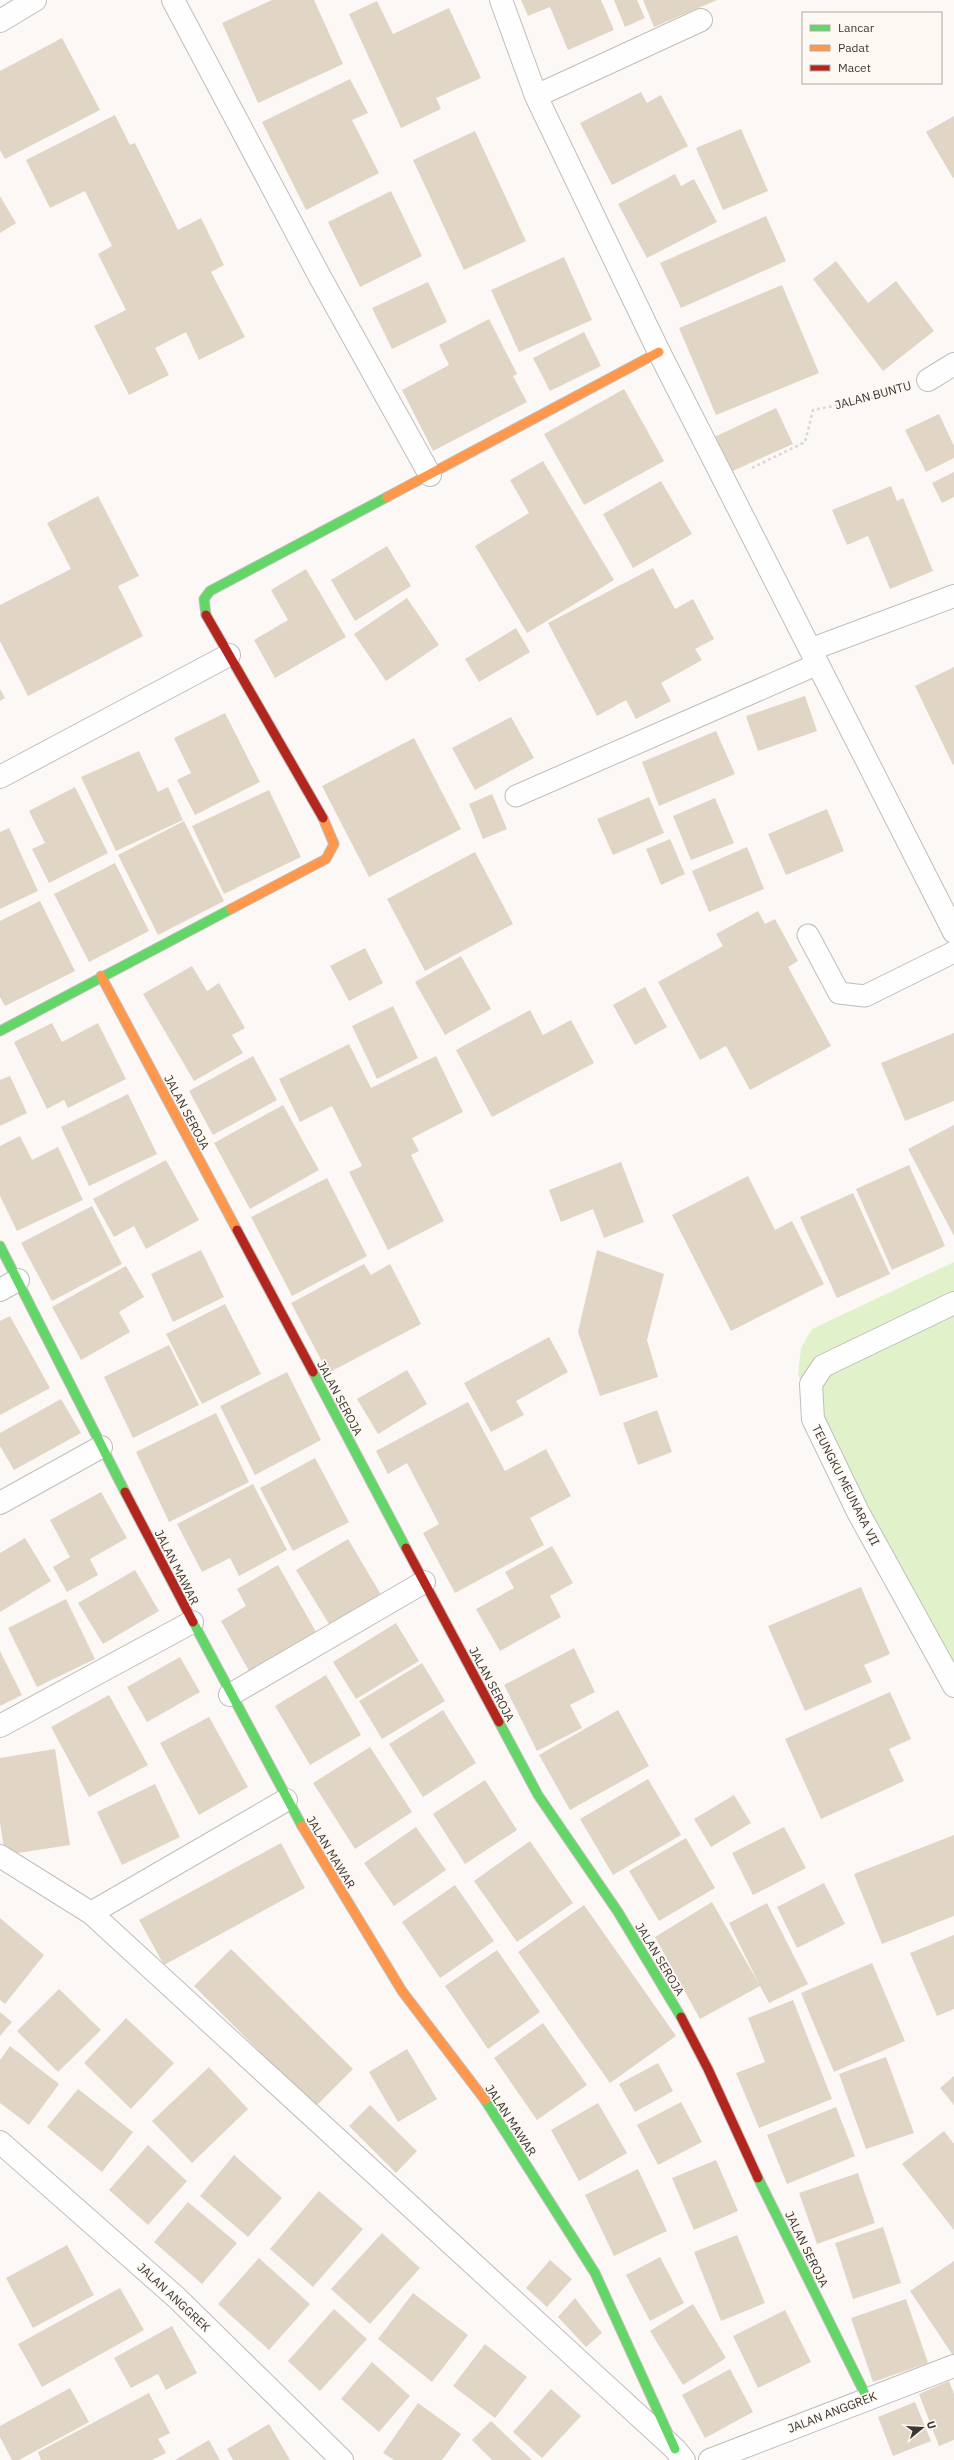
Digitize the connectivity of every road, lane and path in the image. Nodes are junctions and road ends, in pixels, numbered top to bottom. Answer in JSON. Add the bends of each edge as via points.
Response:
{"nodes":[{"id":1,"x":35,"y":0,"type":"edge"},
{"id":2,"x":173,"y":0,"type":"edge"},
{"id":3,"x":501,"y":0,"type":"edge"},
{"id":4,"x":701,"y":20,"type":"dead end"},
{"id":5,"x":0,"y":21,"type":"edge"},
{"id":6,"x":536,"y":96,"type":"junction"},
{"id":7,"x":659,"y":352,"type":"junction"},
{"id":8,"x":954,"y":364,"type":"edge"},
{"id":9,"x":928,"y":380,"type":"joint"},
{"id":10,"x":430,"y":475,"type":"junction"},
{"id":11,"x":725,"y":481,"type":"junction"},
{"id":12,"x":954,"y":596,"type":"edge"},
{"id":13,"x":229,"y":655,"type":"junction"},
{"id":14,"x":815,"y":657,"type":"junction"},
{"id":15,"x":0,"y":776,"type":"edge"},
{"id":16,"x":516,"y":796,"type":"dead end"},
{"id":17,"x":954,"y":932,"type":"edge"},
{"id":18,"x":808,"y":936,"type":"dead end"},
{"id":19,"x":954,"y":952,"type":"edge"},
{"id":20,"x":101,"y":976,"type":"junction"},
{"id":21,"x":0,"y":1031,"type":"edge"},
{"id":22,"x":0,"y":1246,"type":"edge"},
{"id":23,"x":9,"y":1285,"type":"edge"},
{"id":24,"x":954,"y":1303,"type":"edge"},
{"id":25,"x":101,"y":1446,"type":"junction"},
{"id":26,"x":0,"y":1503,"type":"edge"},
{"id":27,"x":424,"y":1582,"type":"junction"},
{"id":28,"x":192,"y":1622,"type":"junction"},
{"id":29,"x":954,"y":1686,"type":"edge"},
{"id":30,"x":230,"y":1695,"type":"junction"},
{"id":31,"x":0,"y":1726,"type":"edge"},
{"id":32,"x":286,"y":1800,"type":"junction"},
{"id":33,"x":0,"y":1856,"type":"edge"},
{"id":34,"x":91,"y":1913,"type":"junction"},
{"id":35,"x":0,"y":2142,"type":"edge"},
{"id":36,"x":954,"y":2366,"type":"edge"},
{"id":37,"x":867,"y":2398,"type":"junction"},
{"id":38,"x":679,"y":2454,"type":"edge"},
{"id":39,"x":342,"y":2460,"type":"edge"},
{"id":40,"x":710,"y":2460,"type":"edge"}],
"edges":[{"from":1,"to":5,"type":"street"},
{"from":2,"to":10,"type":"street","via":[[320,277]]},
{"from":3,"to":6,"type":"street"},
{"from":4,"to":6,"type":"street"},
{"from":6,"to":7,"type":"street"},
{"from":7,"to":10,"type":"street"},
{"from":7,"to":11,"type":"street"},
{"from":8,"to":9,"type":"street"},
{"from":9,"to":11,"type":"path","name":"JALAN BUNTU","via":[[865,400],[813,410],[805,442]]},
{"from":10,"to":13,"type":"street","via":[[210,591],[204,599],[204,612]]},
{"from":11,"to":14,"type":"street"},
{"from":12,"to":14,"type":"street"},
{"from":13,"to":15,"type":"street"},
{"from":13,"to":20,"type":"street","via":[[329,828],[334,844],[326,859]]},
{"from":14,"to":16,"type":"lane"},
{"from":14,"to":17,"type":"street"},
{"from":18,"to":19,"type":"lane","via":[[839,993],[865,996]]},
{"from":20,"to":21,"type":"street"},
{"from":20,"to":27,"type":"street","name":"JALAN SEROJA"},
{"from":22,"to":23,"type":"street","name":"JALAN MAWAR"},
{"from":23,"to":25,"type":"street","name":"JALAN MAWAR"},
{"from":24,"to":29,"type":"street","name":"TEUNGKU MEUNARA VII","via":[[822,1366],[811,1384],[810,1396],[813,1420],[858,1512]]},
{"from":25,"to":26,"type":"street"},
{"from":25,"to":28,"type":"street","name":"JALAN MAWAR"},
{"from":27,"to":30,"type":"street"},
{"from":27,"to":37,"type":"street","name":"JALAN SEROJA","via":[[538,1795],[618,1912],[673,2002]]},
{"from":28,"to":30,"type":"street","name":"JALAN MAWAR"},
{"from":28,"to":31,"type":"street"},
{"from":30,"to":32,"type":"street","name":"JALAN MAWAR"},
{"from":32,"to":34,"type":"street"},
{"from":32,"to":38,"type":"street","name":"JALAN MAWAR","via":[[402,1991],[480,2091],[595,2273]]},
{"from":33,"to":34,"type":"street"},
{"from":34,"to":38,"type":"street"},
{"from":35,"to":39,"type":"street","name":"JALAN ANGGREK","via":[[177,2298]]},
{"from":36,"to":37,"type":"street","name":"JALAN ANGGREK"},
{"from":37,"to":40,"type":"street","name":"JALAN ANGGREK"}]}
